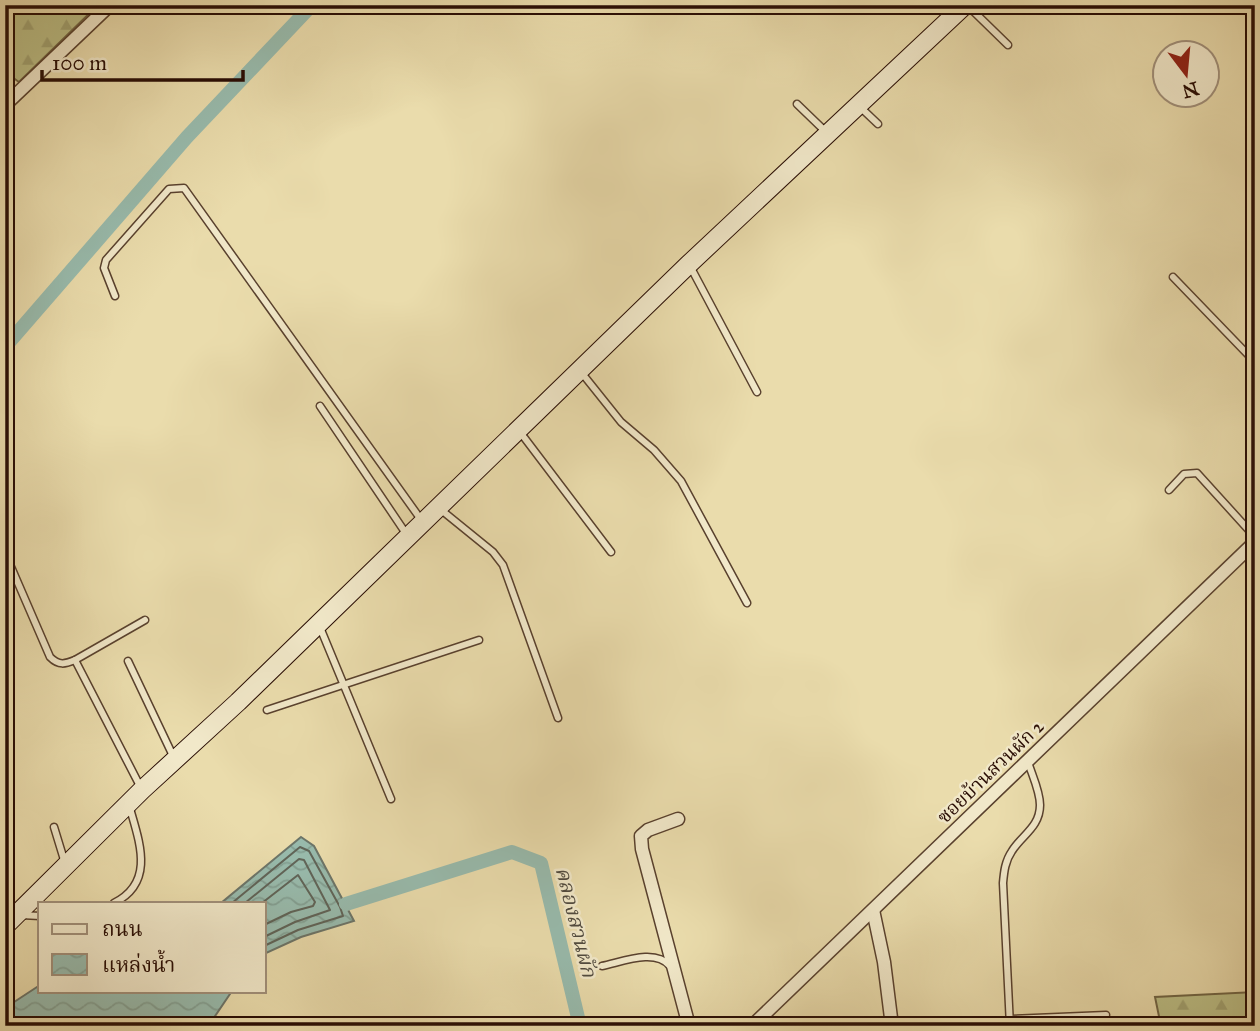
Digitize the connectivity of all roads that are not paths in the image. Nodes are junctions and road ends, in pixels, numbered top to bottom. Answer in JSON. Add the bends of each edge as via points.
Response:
{"nodes":[{"id":1,"x":110,"y":5,"type":"edge"},
{"id":2,"x":966,"y":5,"type":"edge"},
{"id":3,"x":1008,"y":45,"type":"dead end"},
{"id":4,"x":797,"y":104,"type":"dead end"},
{"id":5,"x":5,"y":105,"type":"edge"},
{"id":6,"x":858,"y":105,"type":"junction"},
{"id":7,"x":878,"y":124,"type":"dead end"},
{"id":8,"x":828,"y":133,"type":"junction"},
{"id":9,"x":689,"y":264,"type":"junction"},
{"id":10,"x":1173,"y":277,"type":"dead end"},
{"id":11,"x":115,"y":296,"type":"dead end"},
{"id":12,"x":1255,"y":362,"type":"edge"},
{"id":13,"x":580,"y":371,"type":"junction"},
{"id":14,"x":757,"y":392,"type":"dead end"},
{"id":15,"x":320,"y":406,"type":"dead end"},
{"id":16,"x":519,"y":430,"type":"junction"},
{"id":17,"x":1169,"y":490,"type":"dead end"},
{"id":18,"x":438,"y":508,"type":"junction"},
{"id":19,"x":423,"y":523,"type":"junction"},
{"id":20,"x":408,"y":536,"type":"junction"},
{"id":21,"x":1255,"y":537,"type":"edge"},
{"id":22,"x":1255,"y":542,"type":"edge"},
{"id":23,"x":611,"y":552,"type":"dead end"},
{"id":24,"x":5,"y":553,"type":"edge"},
{"id":25,"x":747,"y":603,"type":"dead end"},
{"id":26,"x":145,"y":620,"type":"dead end"},
{"id":27,"x":318,"y":623,"type":"junction"},
{"id":28,"x":479,"y":640,"type":"dead end"},
{"id":29,"x":75,"y":660,"type":"junction"},
{"id":30,"x":128,"y":661,"type":"dead end"},
{"id":31,"x":344,"y":685,"type":"junction"},
{"id":32,"x":267,"y":710,"type":"dead end"},
{"id":33,"x":558,"y":718,"type":"dead end"},
{"id":34,"x":175,"y":760,"type":"junction"},
{"id":35,"x":1028,"y":762,"type":"junction"},
{"id":36,"x":142,"y":790,"type":"junction"},
{"id":37,"x":391,"y":799,"type":"dead end"},
{"id":38,"x":129,"y":803,"type":"junction"},
{"id":39,"x":678,"y":819,"type":"dead end"},
{"id":40,"x":54,"y":827,"type":"dead end"},
{"id":41,"x":66,"y":865,"type":"junction"},
{"id":42,"x":116,"y":902,"type":"edge"},
{"id":43,"x":873,"y":910,"type":"junction"},
{"id":44,"x":38,"y":915,"type":"edge"},
{"id":45,"x":11,"y":920,"type":"edge"},
{"id":46,"x":602,"y":966,"type":"dead end"},
{"id":47,"x":674,"y":970,"type":"junction"},
{"id":48,"x":1106,"y":1015,"type":"dead end"},
{"id":49,"x":1010,"y":1022,"type":"edge"},
{"id":50,"x":689,"y":1026,"type":"edge"},
{"id":51,"x":752,"y":1026,"type":"edge"},
{"id":52,"x":892,"y":1026,"type":"edge"}],
"edges":[{"from":1,"to":5,"type":"street"},
{"from":2,"to":3,"type":"lane"},
{"from":2,"to":6,"type":"street"},
{"from":4,"to":8,"type":"lane"},
{"from":6,"to":7,"type":"lane"},
{"from":6,"to":8,"type":"street"},
{"from":8,"to":9,"type":"street"},
{"from":9,"to":13,"type":"street"},
{"from":9,"to":14,"type":"lane"},
{"from":10,"to":12,"type":"lane"},
{"from":11,"to":19,"type":"lane","via":[[104,268],[106,260],[169,189],[184,188]]},
{"from":13,"to":16,"type":"street"},
{"from":13,"to":25,"type":"lane","via":[[621,422],[681,481]]},
{"from":15,"to":20,"type":"lane"},
{"from":16,"to":18,"type":"street"},
{"from":16,"to":23,"type":"lane"},
{"from":17,"to":21,"type":"lane","via":[[1184,474],[1197,473]]},
{"from":18,"to":19,"type":"street"},
{"from":18,"to":33,"type":"lane","via":[[503,565]]},
{"from":19,"to":20,"type":"street"},
{"from":20,"to":27,"type":"street"},
{"from":22,"to":35,"type":"street","name":"ซอยบ้านสวนผัก 2"},
{"from":24,"to":29,"type":"lane","via":[[50,657],[63,665]]},
{"from":26,"to":29,"type":"lane"},
{"from":27,"to":31,"type":"lane"},
{"from":27,"to":34,"type":"street"},
{"from":28,"to":31,"type":"lane"},
{"from":29,"to":36,"type":"lane"},
{"from":30,"to":34,"type":"lane"},
{"from":31,"to":32,"type":"lane"},
{"from":31,"to":37,"type":"lane"},
{"from":34,"to":36,"type":"street"},
{"from":35,"to":43,"type":"street","name":"ซอยบ้านสวนผัก 2"},
{"from":35,"to":49,"type":"lane","via":[[1040,802],[1039,817],[1012,850],[1003,883]]},
{"from":36,"to":38,"type":"street"},
{"from":38,"to":41,"type":"street"},
{"from":38,"to":42,"type":"lane","via":[[142,853],[139,879]]},
{"from":39,"to":47,"type":"street","via":[[641,836]]},
{"from":40,"to":41,"type":"lane"},
{"from":41,"to":45,"type":"street"},
{"from":43,"to":51,"type":"street","name":"ซอยบ้านสวนผัก 2"},
{"from":43,"to":52,"type":"street"},
{"from":44,"to":45,"type":"lane"},
{"from":46,"to":47,"type":"lane","via":[[654,957],[664,958]]},
{"from":47,"to":50,"type":"street"},
{"from":48,"to":49,"type":"lane"}]}
